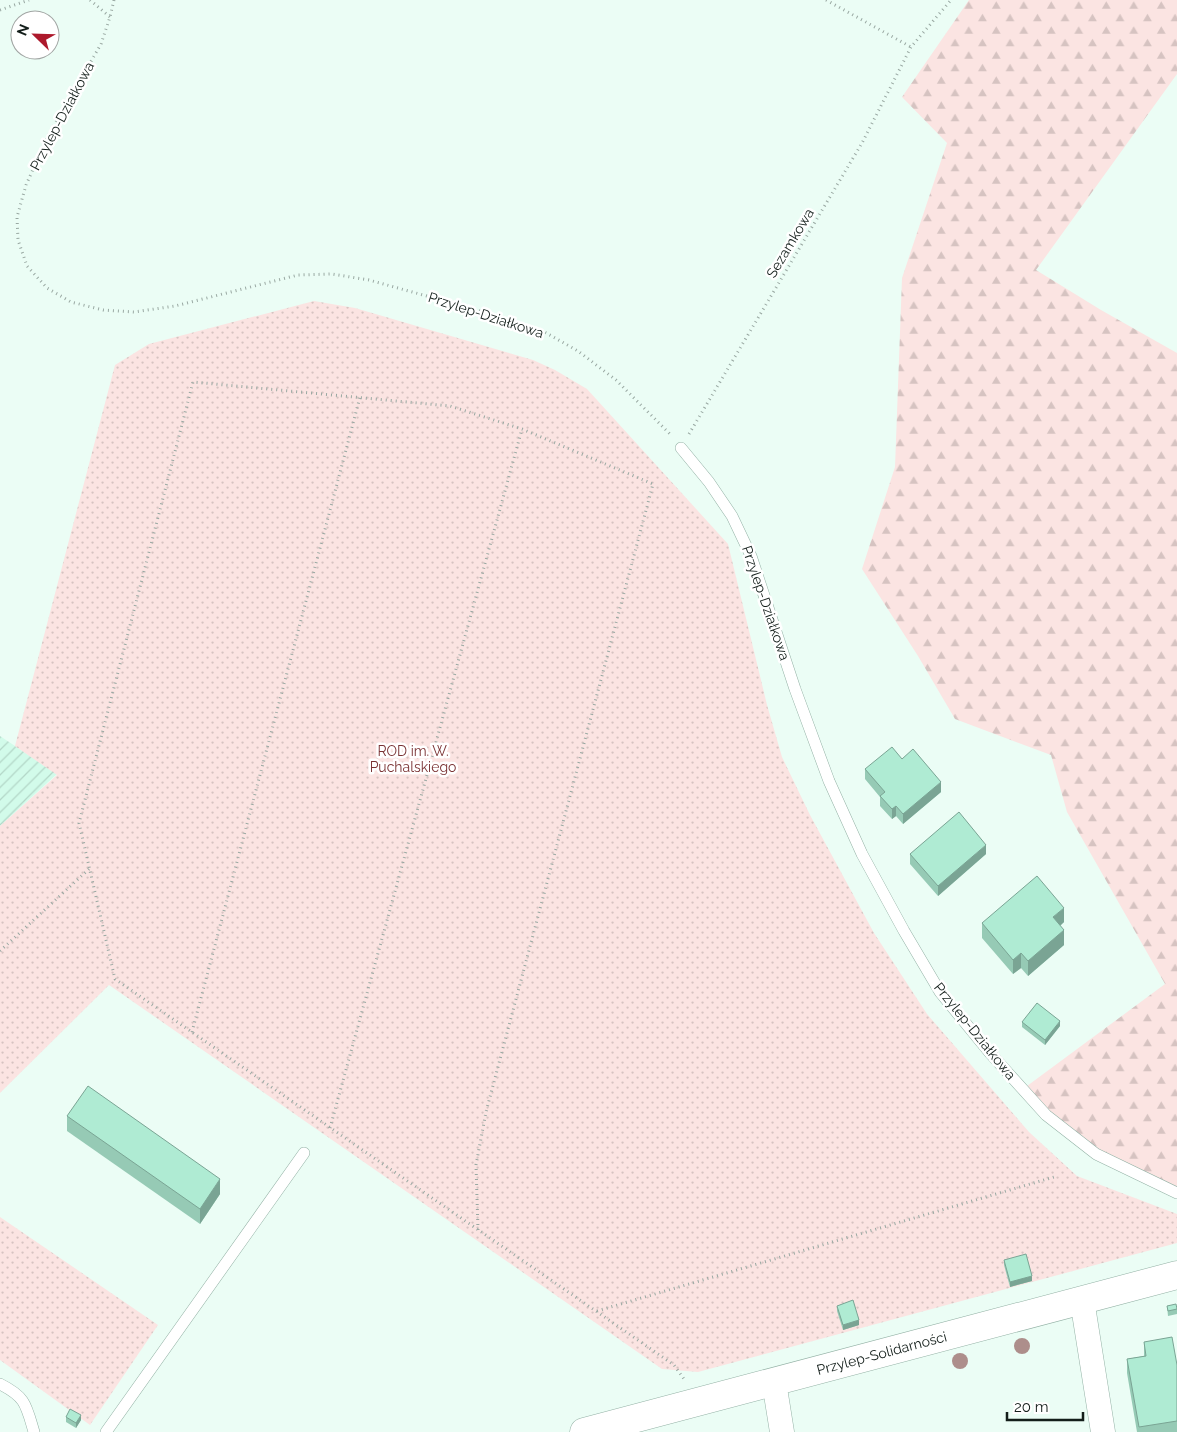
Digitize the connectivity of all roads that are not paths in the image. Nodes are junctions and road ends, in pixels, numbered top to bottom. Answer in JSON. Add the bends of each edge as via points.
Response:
{"nodes":[{"id":1,"x":681,"y":448,"type":"road end"},
{"id":2,"x":304,"y":1154,"type":"dead end"},
{"id":3,"x":1177,"y":1194,"type":"edge"},
{"id":4,"x":1177,"y":1275,"type":"edge"},
{"id":5,"x":1082,"y":1300,"type":"junction"},
{"id":6,"x":774,"y":1382,"type":"junction"},
{"id":7,"x":0,"y":1384,"type":"edge"},
{"id":8,"x":34,"y":1432,"type":"edge"},
{"id":9,"x":106,"y":1432,"type":"edge"},
{"id":10,"x":584,"y":1432,"type":"edge"},
{"id":11,"x":782,"y":1432,"type":"edge"},
{"id":12,"x":1102,"y":1432,"type":"edge"}],
"edges":[{"from":1,"to":3,"type":"lane","name":"Przylep-Działkowa","via":[[732,516],[751,556],[829,781],[862,854],[940,992],[1046,1114],[1096,1154]]},
{"from":2,"to":9,"type":"lane"},
{"from":4,"to":5,"type":"main road","name":"Przylep-Solidarności"},
{"from":5,"to":6,"type":"main road","name":"Przylep-Solidarności"},
{"from":5,"to":12,"type":"street"},
{"from":6,"to":10,"type":"main road","name":"Przylep-Solidarności"},
{"from":6,"to":11,"type":"street"},
{"from":7,"to":8,"type":"lane","via":[[16,1392],[27,1406]]}]}
